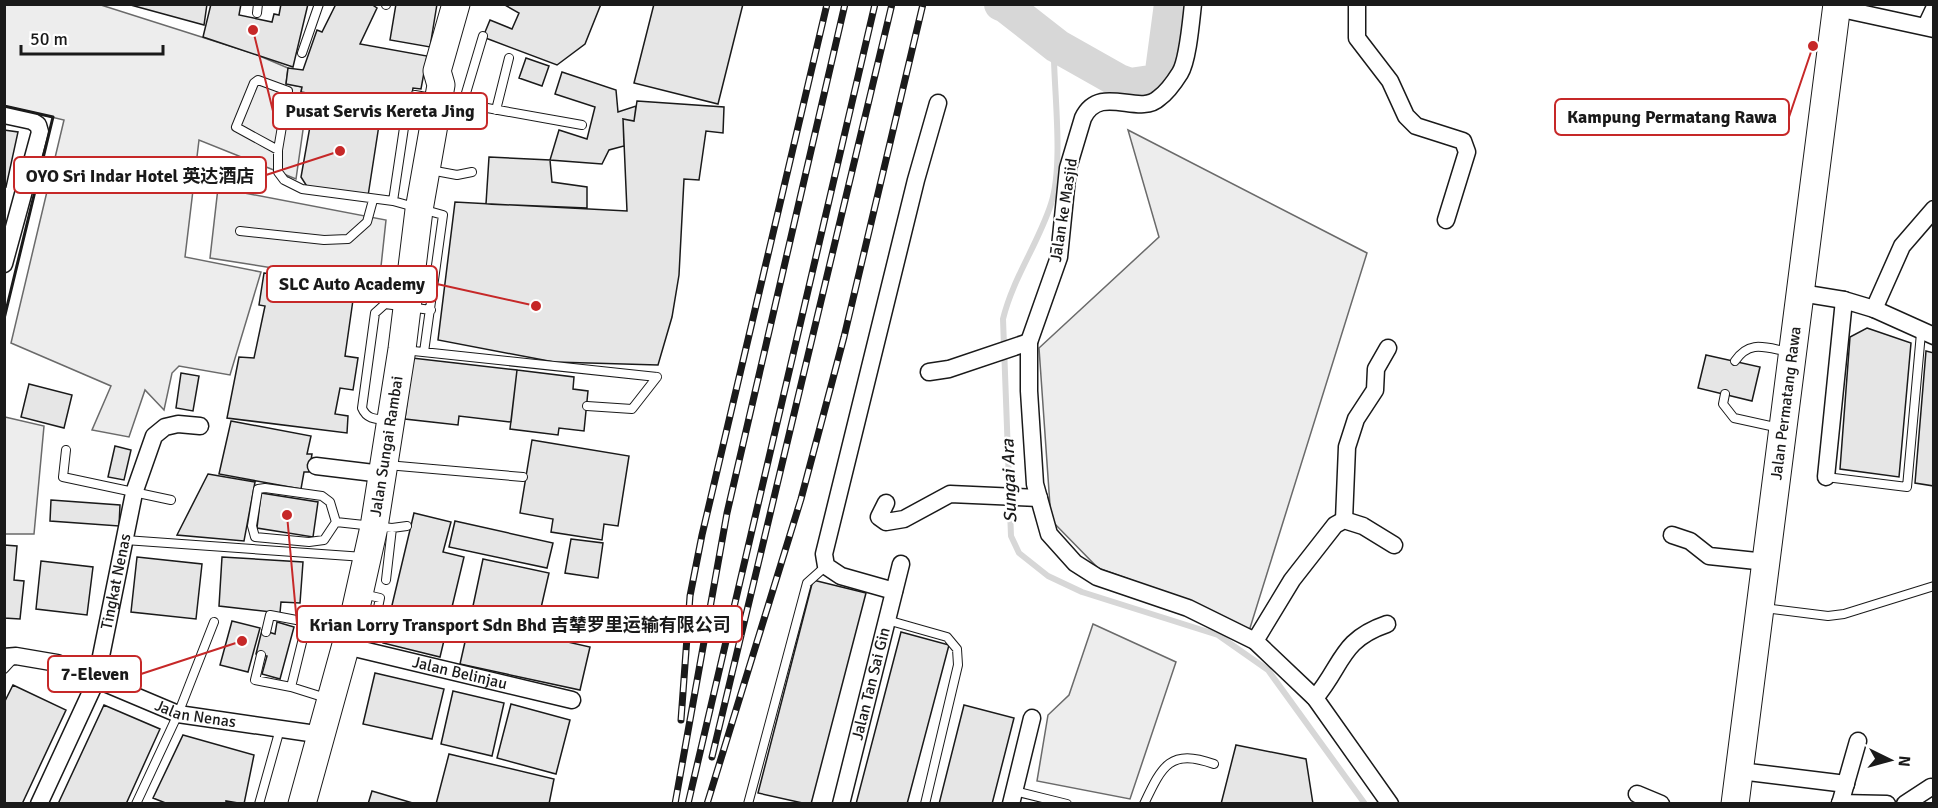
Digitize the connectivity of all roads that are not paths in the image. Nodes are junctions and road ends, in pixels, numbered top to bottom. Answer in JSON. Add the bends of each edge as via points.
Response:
{"nodes":[{"id":1,"x":319,"y":4,"type":"edge"},
{"id":2,"x":456,"y":4,"type":"edge"},
{"id":3,"x":472,"y":4,"type":"edge"},
{"id":4,"x":1193,"y":4,"type":"edge"},
{"id":5,"x":1357,"y":4,"type":"edge"},
{"id":6,"x":1837,"y":6,"type":"edge"},
{"id":7,"x":1934,"y":9,"type":"edge"},
{"id":8,"x":1930,"y":28,"type":"edge"},
{"id":9,"x":483,"y":36,"type":"dead end"},
{"id":10,"x":302,"y":53,"type":"dead end"},
{"id":11,"x":509,"y":58,"type":"dead end"},
{"id":12,"x":439,"y":100,"type":"junction"},
{"id":13,"x":938,"y":103,"type":"dead end"},
{"id":14,"x":496,"y":110,"type":"junction"},
{"id":15,"x":4,"y":115,"type":"edge"},
{"id":16,"x":582,"y":125,"type":"dead end"},
{"id":17,"x":278,"y":150,"type":"junction"},
{"id":18,"x":426,"y":169,"type":"junction"},
{"id":19,"x":472,"y":172,"type":"dead end"},
{"id":20,"x":373,"y":200,"type":"junction"},
{"id":21,"x":393,"y":201,"type":"junction"},
{"id":22,"x":1934,"y":209,"type":"edge"},
{"id":23,"x":419,"y":210,"type":"junction"},
{"id":24,"x":1446,"y":220,"type":"dead end"},
{"id":25,"x":240,"y":231,"type":"dead end"},
{"id":26,"x":5,"y":257,"type":"edge"},
{"id":27,"x":1801,"y":293,"type":"junction"},
{"id":28,"x":1844,"y":300,"type":"junction"},
{"id":29,"x":418,"y":309,"type":"junction"},
{"id":30,"x":1874,"y":309,"type":"junction"},
{"id":31,"x":1927,"y":334,"type":"edge"},
{"id":32,"x":1024,"y":343,"type":"junction"},
{"id":33,"x":1388,"y":348,"type":"dead end"},
{"id":34,"x":413,"y":351,"type":"junction"},
{"id":35,"x":1793,"y":352,"type":"junction"},
{"id":36,"x":1735,"y":361,"type":"dead end"},
{"id":37,"x":929,"y":372,"type":"dead end"},
{"id":38,"x":1725,"y":394,"type":"dead end"},
{"id":39,"x":587,"y":406,"type":"dead end"},
{"id":40,"x":388,"y":420,"type":"junction"},
{"id":41,"x":200,"y":426,"type":"dead end"},
{"id":42,"x":1783,"y":429,"type":"junction"},
{"id":43,"x":66,"y":450,"type":"dead end"},
{"id":44,"x":316,"y":466,"type":"dead end"},
{"id":45,"x":383,"y":469,"type":"junction"},
{"id":46,"x":523,"y":477,"type":"dead end"},
{"id":47,"x":1826,"y":477,"type":"joint"},
{"id":48,"x":134,"y":493,"type":"junction"},
{"id":49,"x":1035,"y":498,"type":"junction"},
{"id":50,"x":171,"y":500,"type":"dead end"},
{"id":51,"x":886,"y":503,"type":"dead end"},
{"id":52,"x":1344,"y":520,"type":"junction"},
{"id":53,"x":336,"y":522,"type":"junction"},
{"id":54,"x":407,"y":526,"type":"dead end"},
{"id":55,"x":383,"y":527,"type":"junction"},
{"id":56,"x":1672,"y":535,"type":"dead end"},
{"id":57,"x":125,"y":540,"type":"junction"},
{"id":58,"x":1394,"y":545,"type":"dead end"},
{"id":59,"x":367,"y":558,"type":"junction"},
{"id":60,"x":1766,"y":562,"type":"junction"},
{"id":61,"x":901,"y":564,"type":"dead end"},
{"id":62,"x":826,"y":566,"type":"junction"},
{"id":63,"x":386,"y":580,"type":"dead end"},
{"id":64,"x":1934,"y":586,"type":"edge"},
{"id":65,"x":894,"y":591,"type":"junction"},
{"id":66,"x":1761,"y":607,"type":"junction"},
{"id":67,"x":363,"y":611,"type":"junction"},
{"id":68,"x":887,"y":620,"type":"junction"},
{"id":69,"x":214,"y":622,"type":"dead end"},
{"id":70,"x":307,"y":622,"type":"junction"},
{"id":71,"x":1387,"y":624,"type":"dead end"},
{"id":72,"x":266,"y":632,"type":"dead end"},
{"id":73,"x":1255,"y":641,"type":"junction"},
{"id":74,"x":346,"y":646,"type":"junction"},
{"id":75,"x":261,"y":655,"type":"dead end"},
{"id":76,"x":10,"y":656,"type":"edge"},
{"id":77,"x":4,"y":669,"type":"edge"},
{"id":78,"x":96,"y":681,"type":"junction"},
{"id":79,"x":291,"y":687,"type":"junction"},
{"id":80,"x":1315,"y":698,"type":"junction"},
{"id":81,"x":332,"y":700,"type":"junction"},
{"id":82,"x":572,"y":700,"type":"dead end"},
{"id":83,"x":178,"y":714,"type":"junction"},
{"id":84,"x":1032,"y":718,"type":"dead end"},
{"id":85,"x":279,"y":729,"type":"junction"},
{"id":86,"x":323,"y":735,"type":"junction"},
{"id":87,"x":1858,"y":741,"type":"dead end"},
{"id":88,"x":1214,"y":764,"type":"dead end"},
{"id":89,"x":1740,"y":771,"type":"junction"},
{"id":90,"x":1846,"y":784,"type":"junction"},
{"id":91,"x":1931,"y":787,"type":"dead end"},
{"id":92,"x":1637,"y":794,"type":"dead end"},
{"id":93,"x":1013,"y":797,"type":"edge"},
{"id":94,"x":748,"y":802,"type":"edge"},
{"id":95,"x":1840,"y":803,"type":"edge"},
{"id":96,"x":39,"y":804,"type":"edge"},
{"id":97,"x":136,"y":804,"type":"edge"},
{"id":98,"x":259,"y":804,"type":"edge"},
{"id":99,"x":302,"y":804,"type":"edge"},
{"id":100,"x":759,"y":804,"type":"edge"},
{"id":101,"x":841,"y":804,"type":"edge"},
{"id":102,"x":925,"y":804,"type":"edge"},
{"id":103,"x":1067,"y":804,"type":"edge"},
{"id":104,"x":1144,"y":804,"type":"edge"},
{"id":105,"x":1390,"y":804,"type":"edge"},
{"id":106,"x":1661,"y":804,"type":"edge"},
{"id":107,"x":1735,"y":804,"type":"edge"},
{"id":108,"x":1887,"y":804,"type":"edge"},
{"id":109,"x":1905,"y":804,"type":"edge"}],
"edges":[{"from":1,"to":10,"type":"lane"},
{"from":2,"to":12,"type":"main road","name":"Jalan Sungai Rambai","via":[[437,71]]},
{"from":3,"to":12,"type":"main road","name":"Jalan Sungai Rambai","via":[[452,76]]},
{"from":4,"to":32,"type":"street","name":"Jalan ke Masjid","via":[[1181,72],[1159,99],[1147,103],[1103,101],[1087,111],[1068,168],[1059,257]]},
{"from":5,"to":24,"type":"street","via":[[1358,38],[1390,81],[1406,116],[1416,126],[1463,141],[1466,147]]},
{"from":6,"to":8,"type":"street"},
{"from":6,"to":27,"type":"main road","name":"Jalan Permatang Rawa"},
{"from":7,"to":8,"type":"street"},
{"from":9,"to":12,"type":"lane"},
{"from":11,"to":14,"type":"lane"},
{"from":12,"to":14,"type":"lane"},
{"from":12,"to":18,"type":"main road","name":"Jalan Sungai Rambai"},
{"from":12,"to":21,"type":"lane","via":[[405,121]]},
{"from":13,"to":62,"type":"street","via":[[824,554]]},
{"from":14,"to":16,"type":"lane"},
{"from":15,"to":26,"type":"street","via":[[32,121],[40,132]]},
{"from":17,"to":17,"type":"lane","via":[[288,91],[258,80],[236,127]]},
{"from":17,"to":20,"type":"lane","via":[[278,172],[284,180],[302,189]]},
{"from":18,"to":19,"type":"lane","via":[[457,175]]},
{"from":18,"to":23,"type":"main road","name":"Jalan Sungai Rambai"},
{"from":20,"to":21,"type":"lane"},
{"from":20,"to":25,"type":"lane","via":[[368,222],[348,239]]},
{"from":21,"to":23,"type":"lane"},
{"from":22,"to":30,"type":"street","via":[[1902,246]]},
{"from":23,"to":29,"type":"main road","name":"Jalan Sungai Rambai"},
{"from":27,"to":28,"type":"street"},
{"from":27,"to":35,"type":"main road","name":"Jalan Permatang Rawa"},
{"from":28,"to":30,"type":"street"},
{"from":28,"to":47,"type":"street"},
{"from":29,"to":34,"type":"main road","name":"Jalan Sungai Rambai"},
{"from":29,"to":40,"type":"lane","via":[[385,304],[375,313],[362,408],[371,418]]},
{"from":30,"to":31,"type":"street"},
{"from":31,"to":47,"type":"lane","via":[[1907,487]]},
{"from":32,"to":37,"type":"street","via":[[950,369]]},
{"from":32,"to":49,"type":"street","name":"Jalan ke Masjid"},
{"from":33,"to":52,"type":"street","via":[[1376,369],[1375,390],[1356,419],[1347,447]]},
{"from":34,"to":39,"type":"lane","via":[[657,377],[632,409]]},
{"from":34,"to":40,"type":"main road","name":"Jalan Sungai Rambai"},
{"from":35,"to":36,"type":"lane","via":[[1754,346],[1743,349]]},
{"from":35,"to":42,"type":"main road","name":"Jalan Permatang Rawa"},
{"from":38,"to":42,"type":"lane","via":[[1723,404],[1734,418]]},
{"from":40,"to":45,"type":"main road","name":"Jalan Sungai Rambai"},
{"from":41,"to":48,"type":"street","name":"Tingkat Nenas","via":[[171,426],[154,436]]},
{"from":42,"to":60,"type":"main road","name":"Jalan Permatang Rawa"},
{"from":43,"to":48,"type":"lane","via":[[63,477]]},
{"from":44,"to":45,"type":"street"},
{"from":45,"to":46,"type":"lane"},
{"from":45,"to":55,"type":"main road","name":"Jalan Sungai Rambai"},
{"from":48,"to":50,"type":"lane"},
{"from":48,"to":57,"type":"street","name":"Tingkat Nenas"},
{"from":49,"to":51,"type":"street","via":[[950,494],[904,519],[886,522],[879,517]]},
{"from":49,"to":73,"type":"street","name":"Jalan ke Masjid","via":[[1049,534],[1075,563],[1097,577],[1188,608]]},
{"from":52,"to":58,"type":"street","via":[[1363,526]]},
{"from":52,"to":73,"type":"street","via":[[1335,525],[1292,580]]},
{"from":53,"to":53,"type":"lane","via":[[324,540],[255,537],[252,526],[258,489],[322,496],[330,502]]},
{"from":53,"to":55,"type":"lane"},
{"from":54,"to":55,"type":"lane"},
{"from":55,"to":59,"type":"main road","name":"Jalan Sungai Rambai"},
{"from":55,"to":63,"type":"lane"},
{"from":56,"to":60,"type":"street","via":[[1690,541],[1709,556]]},
{"from":57,"to":59,"type":"lane"},
{"from":57,"to":78,"type":"street","name":"Tingkat Nenas"},
{"from":59,"to":67,"type":"main road","name":"Jalan Sungai Rambai"},
{"from":60,"to":66,"type":"main road","name":"Jalan Permatang Rawa"},
{"from":61,"to":65,"type":"street","name":"Jalan Tan Sai Gin"},
{"from":62,"to":65,"type":"street","via":[[841,576]]},
{"from":62,"to":94,"type":"lane","via":[[807,583]]},
{"from":64,"to":66,"type":"lane","via":[[1896,600],[1828,616]]},
{"from":65,"to":68,"type":"street","name":"Jalan Tan Sai Gin"},
{"from":66,"to":89,"type":"main road","name":"Jalan Permatang Rawa"},
{"from":67,"to":70,"type":"lane"},
{"from":67,"to":74,"type":"main road","name":"Jalan Sungai Rambai"},
{"from":68,"to":101,"type":"street","name":"Jalan Tan Sai Gin"},
{"from":68,"to":102,"type":"lane","via":[[948,637],[957,649],[958,665]]},
{"from":69,"to":83,"type":"lane"},
{"from":70,"to":72,"type":"lane","via":[[270,615]]},
{"from":70,"to":79,"type":"lane"},
{"from":71,"to":80,"type":"street","via":[[1357,638]]},
{"from":73,"to":80,"type":"street","name":"Jalan ke Masjid"},
{"from":74,"to":81,"type":"main road","name":"Jalan Sungai Rambai"},
{"from":74,"to":82,"type":"street","name":"Jalan Belinjau"},
{"from":75,"to":79,"type":"lane","via":[[255,680]]},
{"from":76,"to":77,"type":"lane"},
{"from":76,"to":78,"type":"street","name":"Jalan Nenas","via":[[57,663]]},
{"from":78,"to":83,"type":"street","name":"Jalan Nenas"},
{"from":78,"to":96,"type":"street","name":"Tingkat Nenas"},
{"from":79,"to":81,"type":"lane"},
{"from":80,"to":105,"type":"street","name":"Jalan ke Masjid"},
{"from":81,"to":86,"type":"main road","name":"Jalan Sungai Rambai"},
{"from":83,"to":85,"type":"street","name":"Jalan Nenas"},
{"from":83,"to":97,"type":"lane"},
{"from":84,"to":93,"type":"street"},
{"from":85,"to":86,"type":"street","name":"Jalan Nenas"},
{"from":85,"to":98,"type":"lane"},
{"from":86,"to":99,"type":"main road","name":"Jalan Sungai Rambai"},
{"from":87,"to":90,"type":"street"},
{"from":88,"to":104,"type":"lane","via":[[1193,756],[1174,759],[1158,775]]},
{"from":89,"to":90,"type":"street"},
{"from":89,"to":107,"type":"main road","name":"Jalan Permatang Rawa"},
{"from":90,"to":95,"type":"street"},
{"from":91,"to":109,"type":"street"},
{"from":92,"to":106,"type":"street"},
{"from":93,"to":103,"type":"lane"},
{"from":94,"to":100,"type":"lane"},
{"from":95,"to":108,"type":"street"}]}
